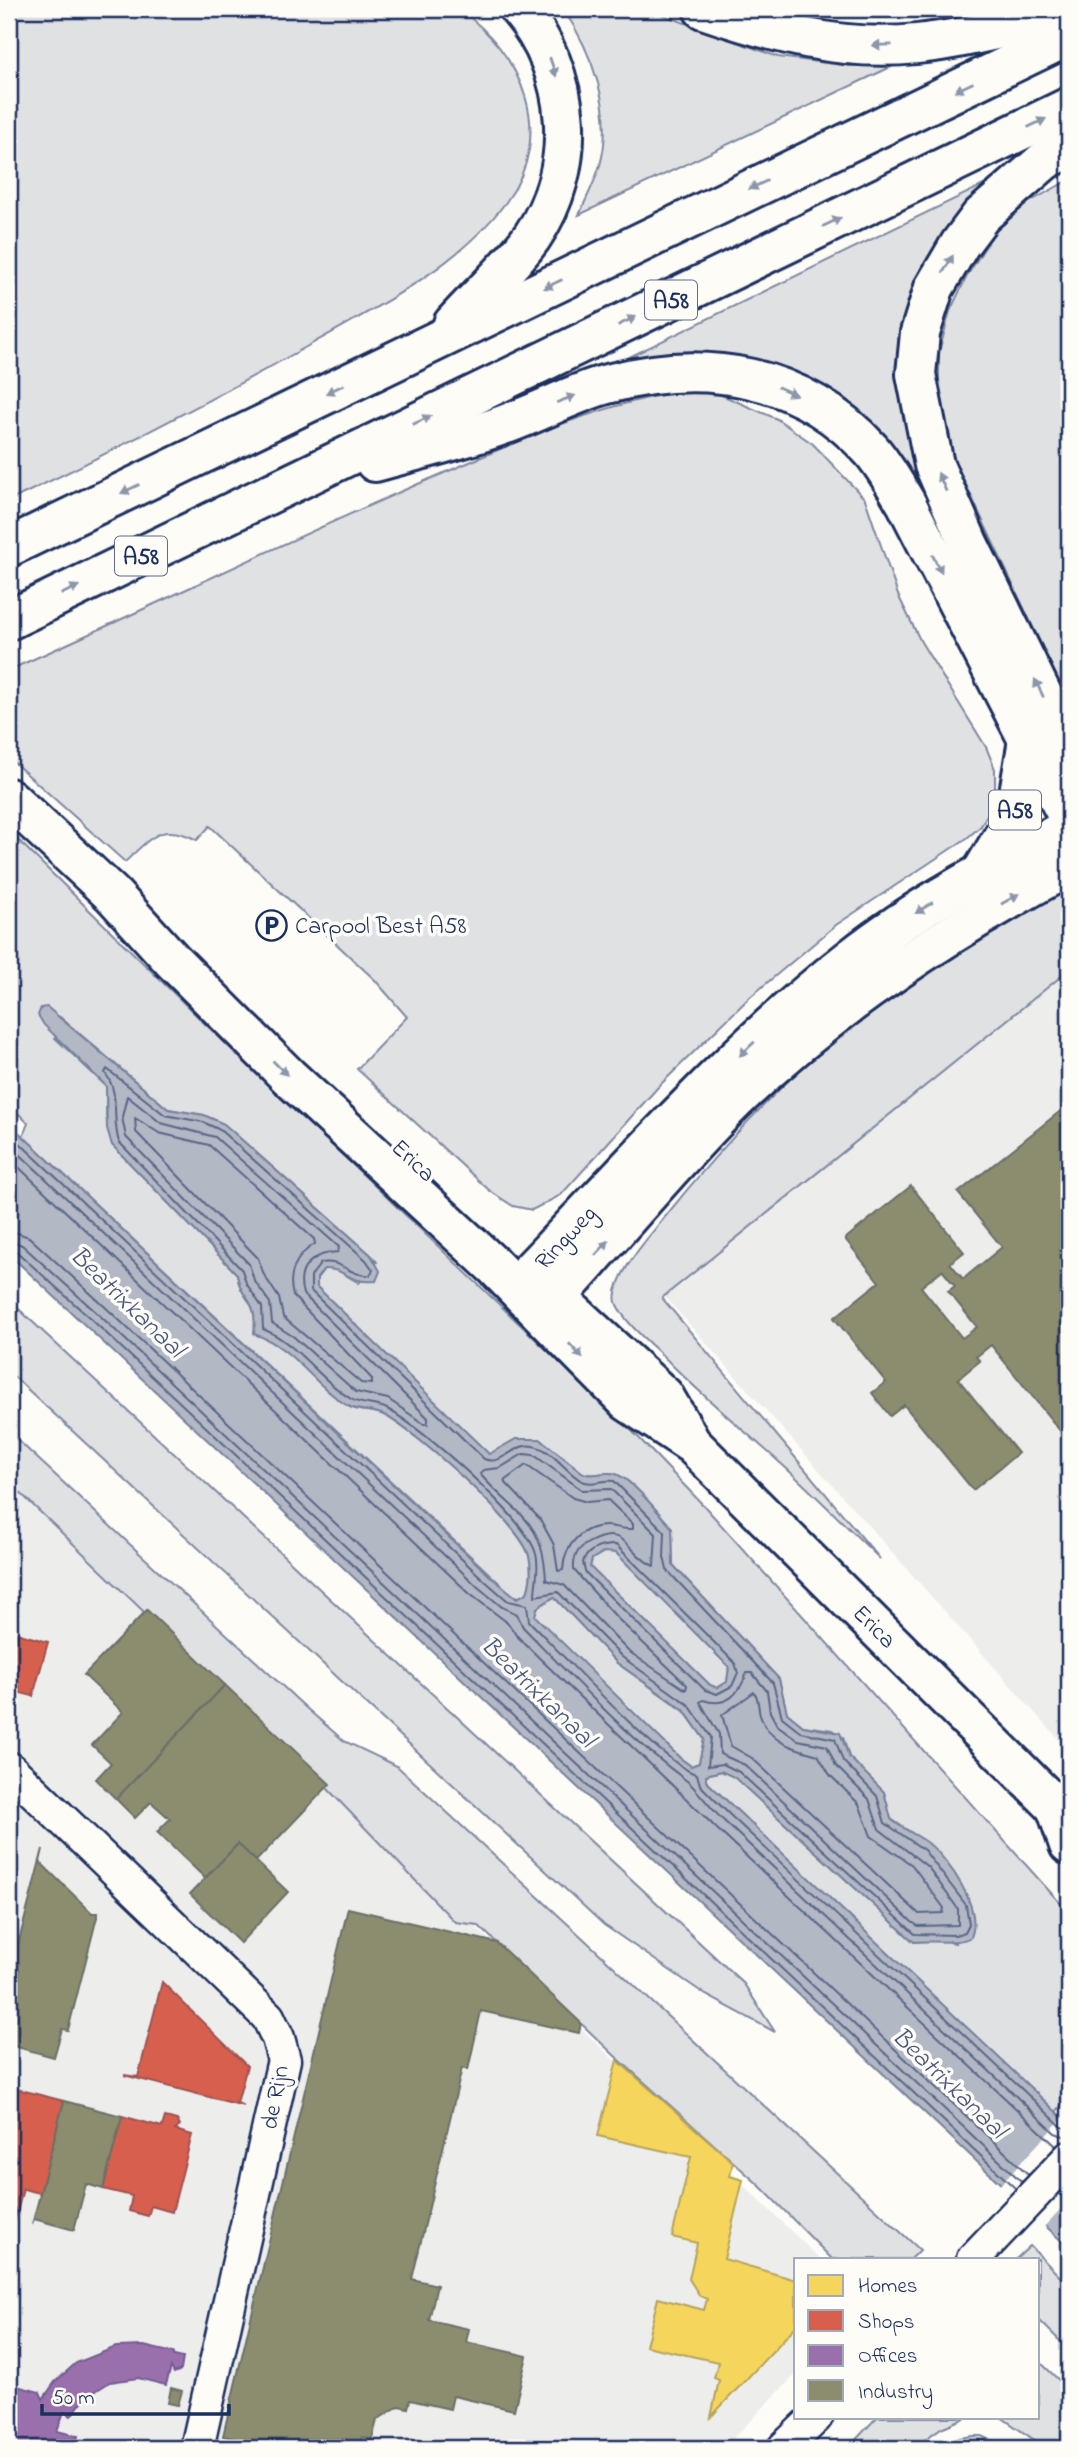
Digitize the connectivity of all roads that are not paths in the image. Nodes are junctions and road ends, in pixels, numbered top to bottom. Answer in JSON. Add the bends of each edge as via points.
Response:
{"nodes":[{"id":1,"x":519,"y":9,"type":"edge"},
{"id":2,"x":703,"y":9,"type":"edge"},
{"id":3,"x":1069,"y":13,"type":"edge"},
{"id":4,"x":1069,"y":36,"type":"edge"},
{"id":5,"x":1069,"y":107,"type":"edge"},
{"id":6,"x":1069,"y":148,"type":"edge"},
{"id":7,"x":440,"y":338,"type":"junction"},
{"id":8,"x":272,"y":492,"type":"junction"},
{"id":9,"x":9,"y":547,"type":"edge"},
{"id":10,"x":9,"y":620,"type":"edge"},
{"id":11,"x":1028,"y":740,"type":"junction"},
{"id":12,"x":1069,"y":749,"type":"edge"},
{"id":13,"x":9,"y":798,"type":"edge"},
{"id":14,"x":1069,"y":819,"type":"edge"},
{"id":15,"x":1069,"y":828,"type":"edge"},
{"id":16,"x":1069,"y":866,"type":"edge"},
{"id":17,"x":982,"y":872,"type":"junction"},
{"id":18,"x":539,"y":1290,"type":"junction"},
{"id":19,"x":9,"y":1768,"type":"edge"},
{"id":20,"x":1065,"y":1805,"type":"edge"},
{"id":21,"x":1069,"y":1845,"type":"edge"},
{"id":22,"x":1069,"y":2158,"type":"edge"},
{"id":23,"x":981,"y":2251,"type":"edge"},
{"id":24,"x":815,"y":2418,"type":"edge"},
{"id":25,"x":197,"y":2448,"type":"edge"},
{"id":26,"x":785,"y":2448,"type":"edge"}],
"edges":[{"from":1,"to":7,"type":"main road","number":"A58","one_way":true,"via":[[544,43],[560,88],[565,145],[561,172],[553,199],[532,237]]},
{"from":3,"to":2,"type":"main road","one_way":true,"via":[[918,44],[849,46],[773,33]]},
{"from":4,"to":7,"type":"main road","number":"A58","one_way":true},
{"from":8,"to":5,"type":"main road","number":"A58","one_way":true},
{"from":12,"to":6,"type":"main road","one_way":true,"via":[[934,465],[916,374],[920,332],[934,289],[960,244],[981,216],[1045,160]]},
{"from":7,"to":9,"type":"main road","number":"A58","one_way":true},
{"from":10,"to":8,"type":"main road","number":"A58","one_way":true},
{"from":8,"to":11,"type":"main road","number":"A58","one_way":true,"via":[[503,425],[604,385],[635,378],[688,370],[773,384],[833,417],[879,461],[906,503]]},
{"from":11,"to":14,"type":"main road","number":"A58"},
{"from":11,"to":17,"type":"main road","number":"A58","via":[[1017,805]]},
{"from":13,"to":18,"type":"main road","name":"Erica","via":[[113,895],[186,947]]},
{"from":15,"to":17,"type":"main road","name":"Ringweg"},
{"from":18,"to":16,"type":"main road","name":"Ringweg","one_way":true,"via":[[733,1102],[831,1017],[911,958]]},
{"from":17,"to":18,"type":"main road","name":"Ringweg","one_way":true,"via":[[851,958],[784,1014],[712,1082]]},
{"from":18,"to":20,"type":"main road","name":"Erica","via":[[628,1402],[693,1445]]},
{"from":19,"to":25,"type":"street","name":"de Rijn","via":[[268,2017],[278,2038],[284,2060]]},
{"from":20,"to":21,"type":"main road","name":"Erica"},
{"from":22,"to":23,"type":"street"},
{"from":24,"to":26,"type":"street"}]}
